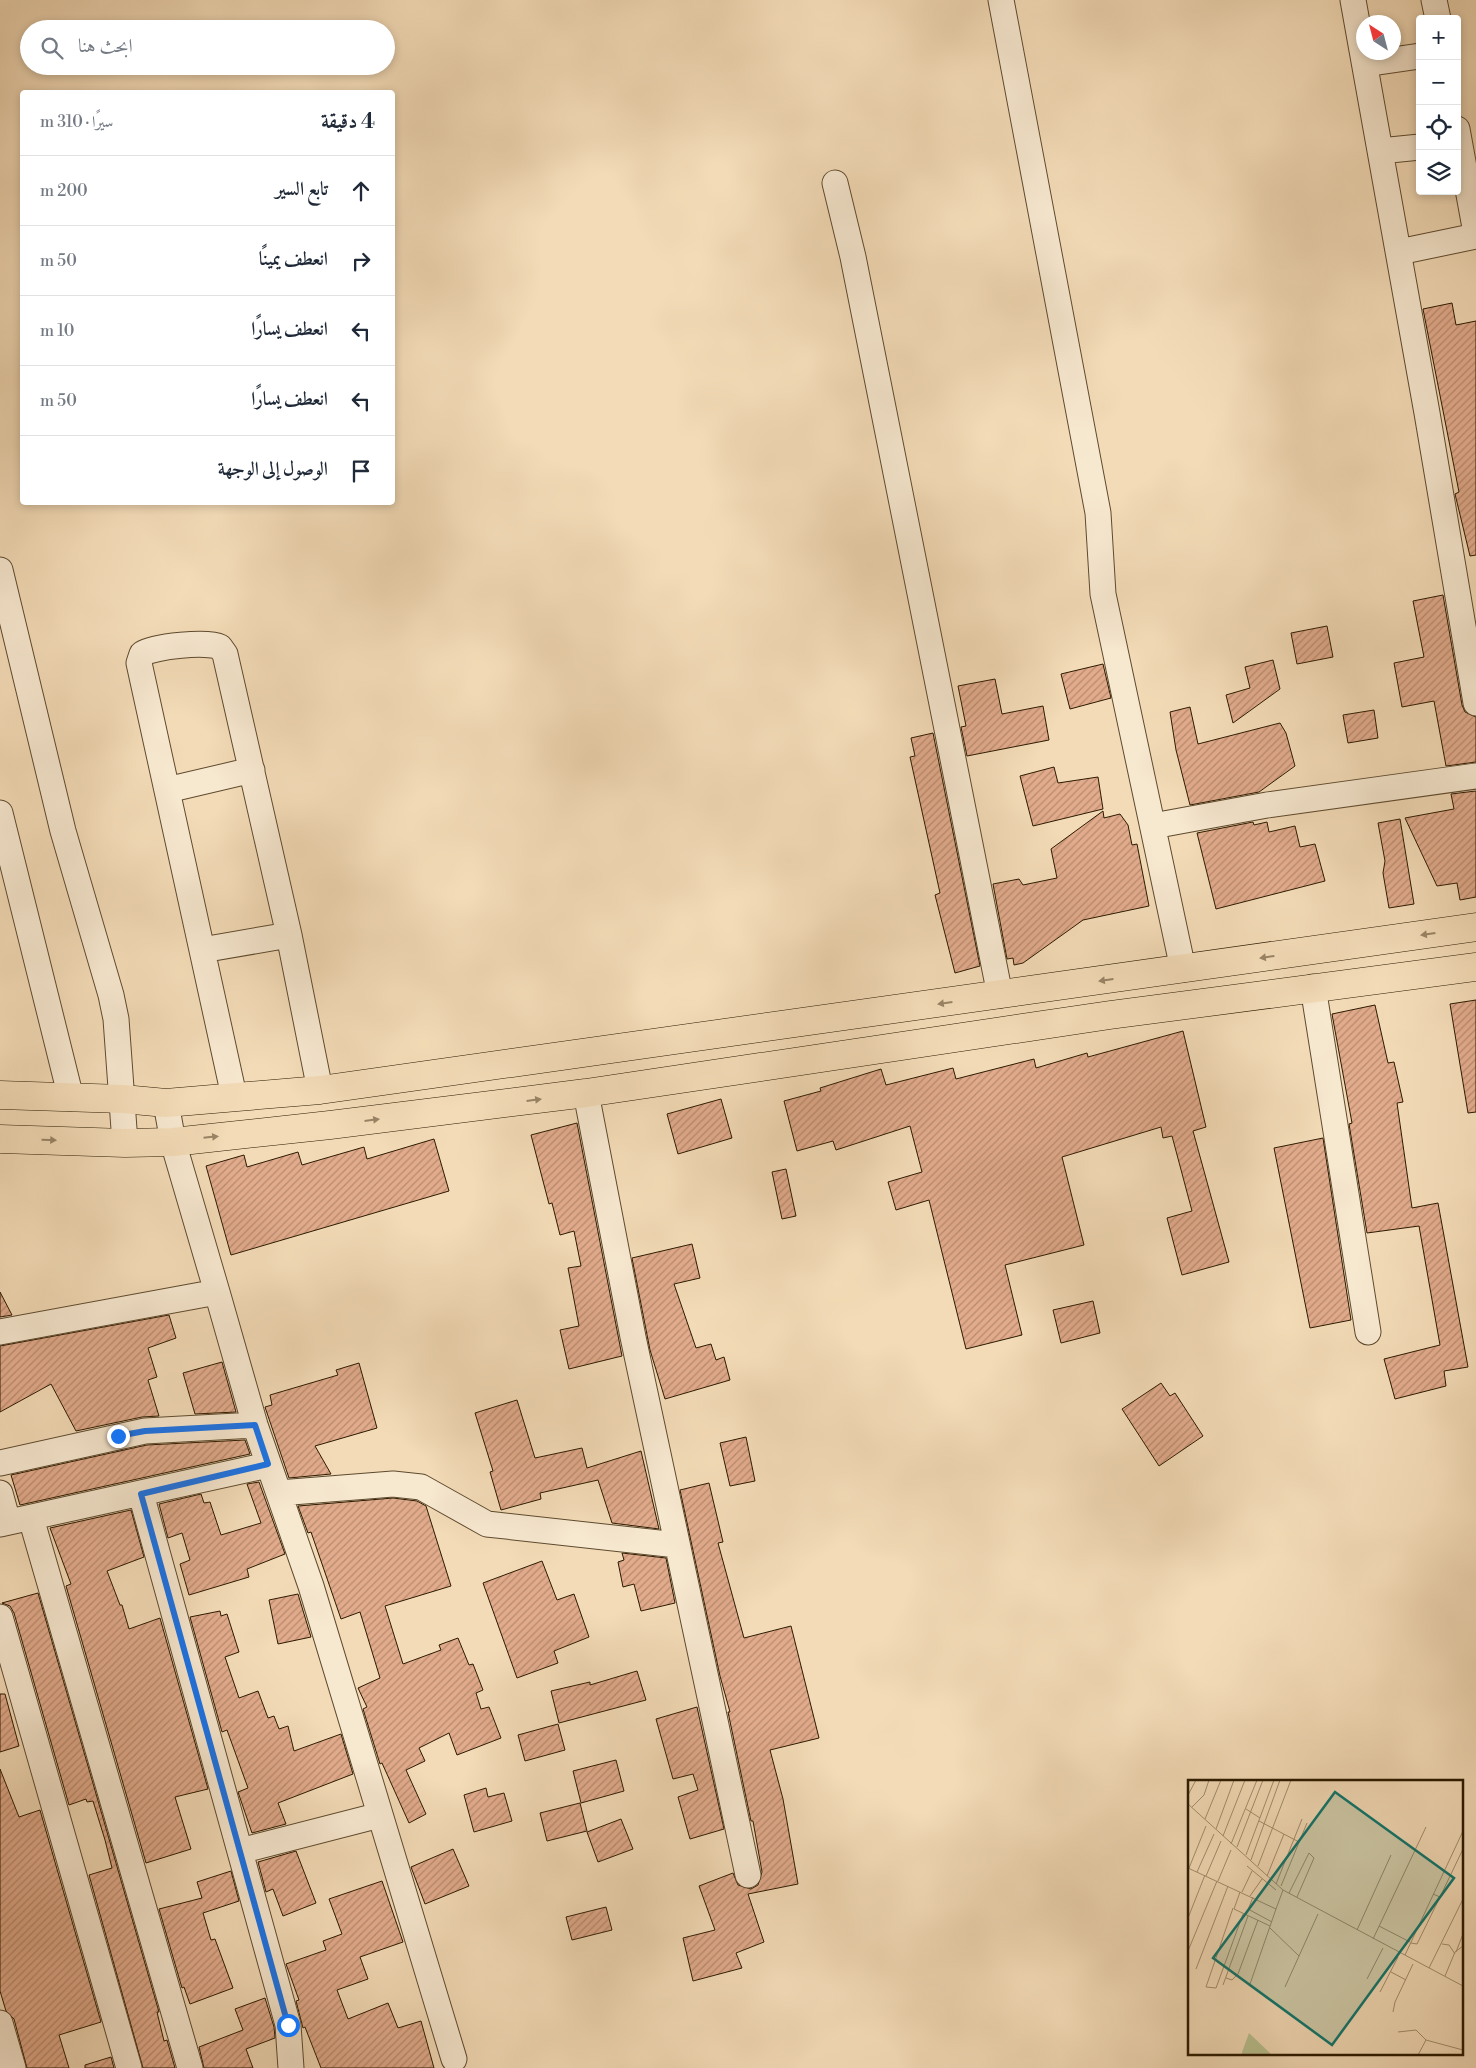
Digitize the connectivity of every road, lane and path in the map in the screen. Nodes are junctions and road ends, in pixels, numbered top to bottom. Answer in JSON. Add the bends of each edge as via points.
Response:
{"nodes":[{"id":1,"x":1001,"y":0,"type":"edge"},
{"id":2,"x":1353,"y":0,"type":"edge"},
{"id":3,"x":1434,"y":0,"type":"edge"},
{"id":4,"x":1437,"y":15,"type":"edge"},
{"id":5,"x":1416,"y":57,"type":"edge"},
{"id":6,"x":1365,"y":64,"type":"junction"},
{"id":7,"x":1416,"y":147,"type":"edge"},
{"id":8,"x":1460,"y":150,"type":"edge"},
{"id":9,"x":1380,"y":151,"type":"junction"},
{"id":10,"x":835,"y":183,"type":"dead end"},
{"id":11,"x":1476,"y":235,"type":"edge"},
{"id":12,"x":1398,"y":252,"type":"junction"},
{"id":13,"x":0,"y":570,"type":"edge"},
{"id":14,"x":6,"y":621,"type":"edge"},
{"id":15,"x":1476,"y":703,"type":"edge"},
{"id":16,"x":252,"y":770,"type":"junction"},
{"id":17,"x":1476,"y":776,"type":"edge"},
{"id":18,"x":167,"y":790,"type":"junction"},
{"id":19,"x":0,"y":813,"type":"edge"},
{"id":20,"x":1153,"y":826,"type":"junction"},
{"id":21,"x":1476,"y":927,"type":"edge"},
{"id":22,"x":289,"y":936,"type":"junction"},
{"id":23,"x":202,"y":950,"type":"junction"},
{"id":24,"x":1476,"y":968,"type":"edge"},
{"id":25,"x":1184,"y":969,"type":"junction"},
{"id":26,"x":1314,"y":987,"type":"junction"},
{"id":27,"x":1000,"y":995,"type":"junction"},
{"id":28,"x":320,"y":1090,"type":"junction"},
{"id":29,"x":586,"y":1093,"type":"junction"},
{"id":30,"x":0,"y":1094,"type":"edge"},
{"id":31,"x":234,"y":1096,"type":"junction"},
{"id":32,"x":71,"y":1098,"type":"junction"},
{"id":33,"x":123,"y":1099,"type":"junction"},
{"id":34,"x":166,"y":1103,"type":"junction"},
{"id":35,"x":0,"y":1139,"type":"edge"},
{"id":36,"x":173,"y":1142,"type":"junction"},
{"id":37,"x":125,"y":1143,"type":"junction"},
{"id":38,"x":217,"y":1292,"type":"junction"},
{"id":39,"x":0,"y":1332,"type":"edge"},
{"id":40,"x":1368,"y":1332,"type":"dead end"},
{"id":41,"x":255,"y":1425,"type":"junction"},
{"id":42,"x":0,"y":1462,"type":"edge"},
{"id":43,"x":268,"y":1464,"type":"junction"},
{"id":44,"x":0,"y":1493,"type":"edge"},
{"id":45,"x":280,"y":1493,"type":"junction"},
{"id":46,"x":141,"y":1494,"type":"junction"},
{"id":47,"x":13,"y":1521,"type":"edge"},
{"id":48,"x":677,"y":1545,"type":"junction"},
{"id":49,"x":0,"y":1617,"type":"edge"},
{"id":50,"x":380,"y":1815,"type":"junction"},
{"id":51,"x":240,"y":1851,"type":"junction"},
{"id":52,"x":748,"y":1875,"type":"dead end"},
{"id":53,"x":0,"y":2023,"type":"edge"},
{"id":54,"x":454,"y":2059,"type":"dead end"},
{"id":55,"x":13,"y":2068,"type":"edge"},
{"id":56,"x":129,"y":2068,"type":"edge"},
{"id":57,"x":190,"y":2068,"type":"edge"},
{"id":58,"x":291,"y":2068,"type":"edge"}],
"edges":[{"from":1,"to":20,"type":"street","via":[[1098,513],[1103,594]]},
{"from":2,"to":6,"type":"street"},
{"from":3,"to":4,"type":"street"},
{"from":5,"to":6,"type":"street"},
{"from":6,"to":9,"type":"street"},
{"from":7,"to":9,"type":"street"},
{"from":8,"to":11,"type":"street"},
{"from":9,"to":12,"type":"street"},
{"from":10,"to":27,"type":"street","via":[[853,257]]},
{"from":11,"to":12,"type":"street"},
{"from":12,"to":15,"type":"street"},
{"from":13,"to":14,"type":"street"},
{"from":14,"to":33,"type":"street","via":[[62,831],[111,995]]},
{"from":16,"to":18,"type":"street"},
{"from":16,"to":18,"type":"street","via":[[228,662],[220,647],[207,644],[152,649],[142,654],[139,663]]},
{"from":16,"to":22,"type":"street"},
{"from":17,"to":20,"type":"street","via":[[1267,805]]},
{"from":18,"to":23,"type":"street"},
{"from":19,"to":32,"type":"street"},
{"from":20,"to":25,"type":"street"},
{"from":21,"to":25,"type":"highway","one_way":true},
{"from":22,"to":23,"type":"street"},
{"from":22,"to":28,"type":"street"},
{"from":23,"to":31,"type":"street"},
{"from":24,"to":26,"type":"highway"},
{"from":25,"to":27,"type":"highway","one_way":true},
{"from":26,"to":29,"type":"highway"},
{"from":26,"to":40,"type":"street"},
{"from":27,"to":28,"type":"highway","one_way":true},
{"from":28,"to":31,"type":"highway"},
{"from":36,"to":29,"type":"highway","one_way":true},
{"from":29,"to":48,"type":"street"},
{"from":30,"to":32,"type":"highway"},
{"from":31,"to":34,"type":"highway"},
{"from":32,"to":33,"type":"highway"},
{"from":33,"to":34,"type":"highway"},
{"from":33,"to":37,"type":"street"},
{"from":34,"to":36,"type":"street"},
{"from":35,"to":37,"type":"highway","one_way":true},
{"from":36,"to":37,"type":"highway"},
{"from":36,"to":38,"type":"street"},
{"from":38,"to":39,"type":"street"},
{"from":38,"to":41,"type":"street"},
{"from":41,"to":42,"type":"street","via":[[145,1431]]},
{"from":41,"to":43,"type":"street"},
{"from":43,"to":45,"type":"street"},
{"from":43,"to":46,"type":"street"},
{"from":44,"to":47,"type":"street"},
{"from":45,"to":48,"type":"street","via":[[393,1484],[421,1487],[487,1524]]},
{"from":45,"to":50,"type":"street"},
{"from":46,"to":47,"type":"street"},
{"from":46,"to":51,"type":"street"},
{"from":47,"to":57,"type":"street"},
{"from":48,"to":52,"type":"street"},
{"from":49,"to":56,"type":"street"},
{"from":50,"to":51,"type":"street"},
{"from":50,"to":54,"type":"street"},
{"from":51,"to":58,"type":"street","via":[[288,2025]]},
{"from":53,"to":55,"type":"street"}]}
